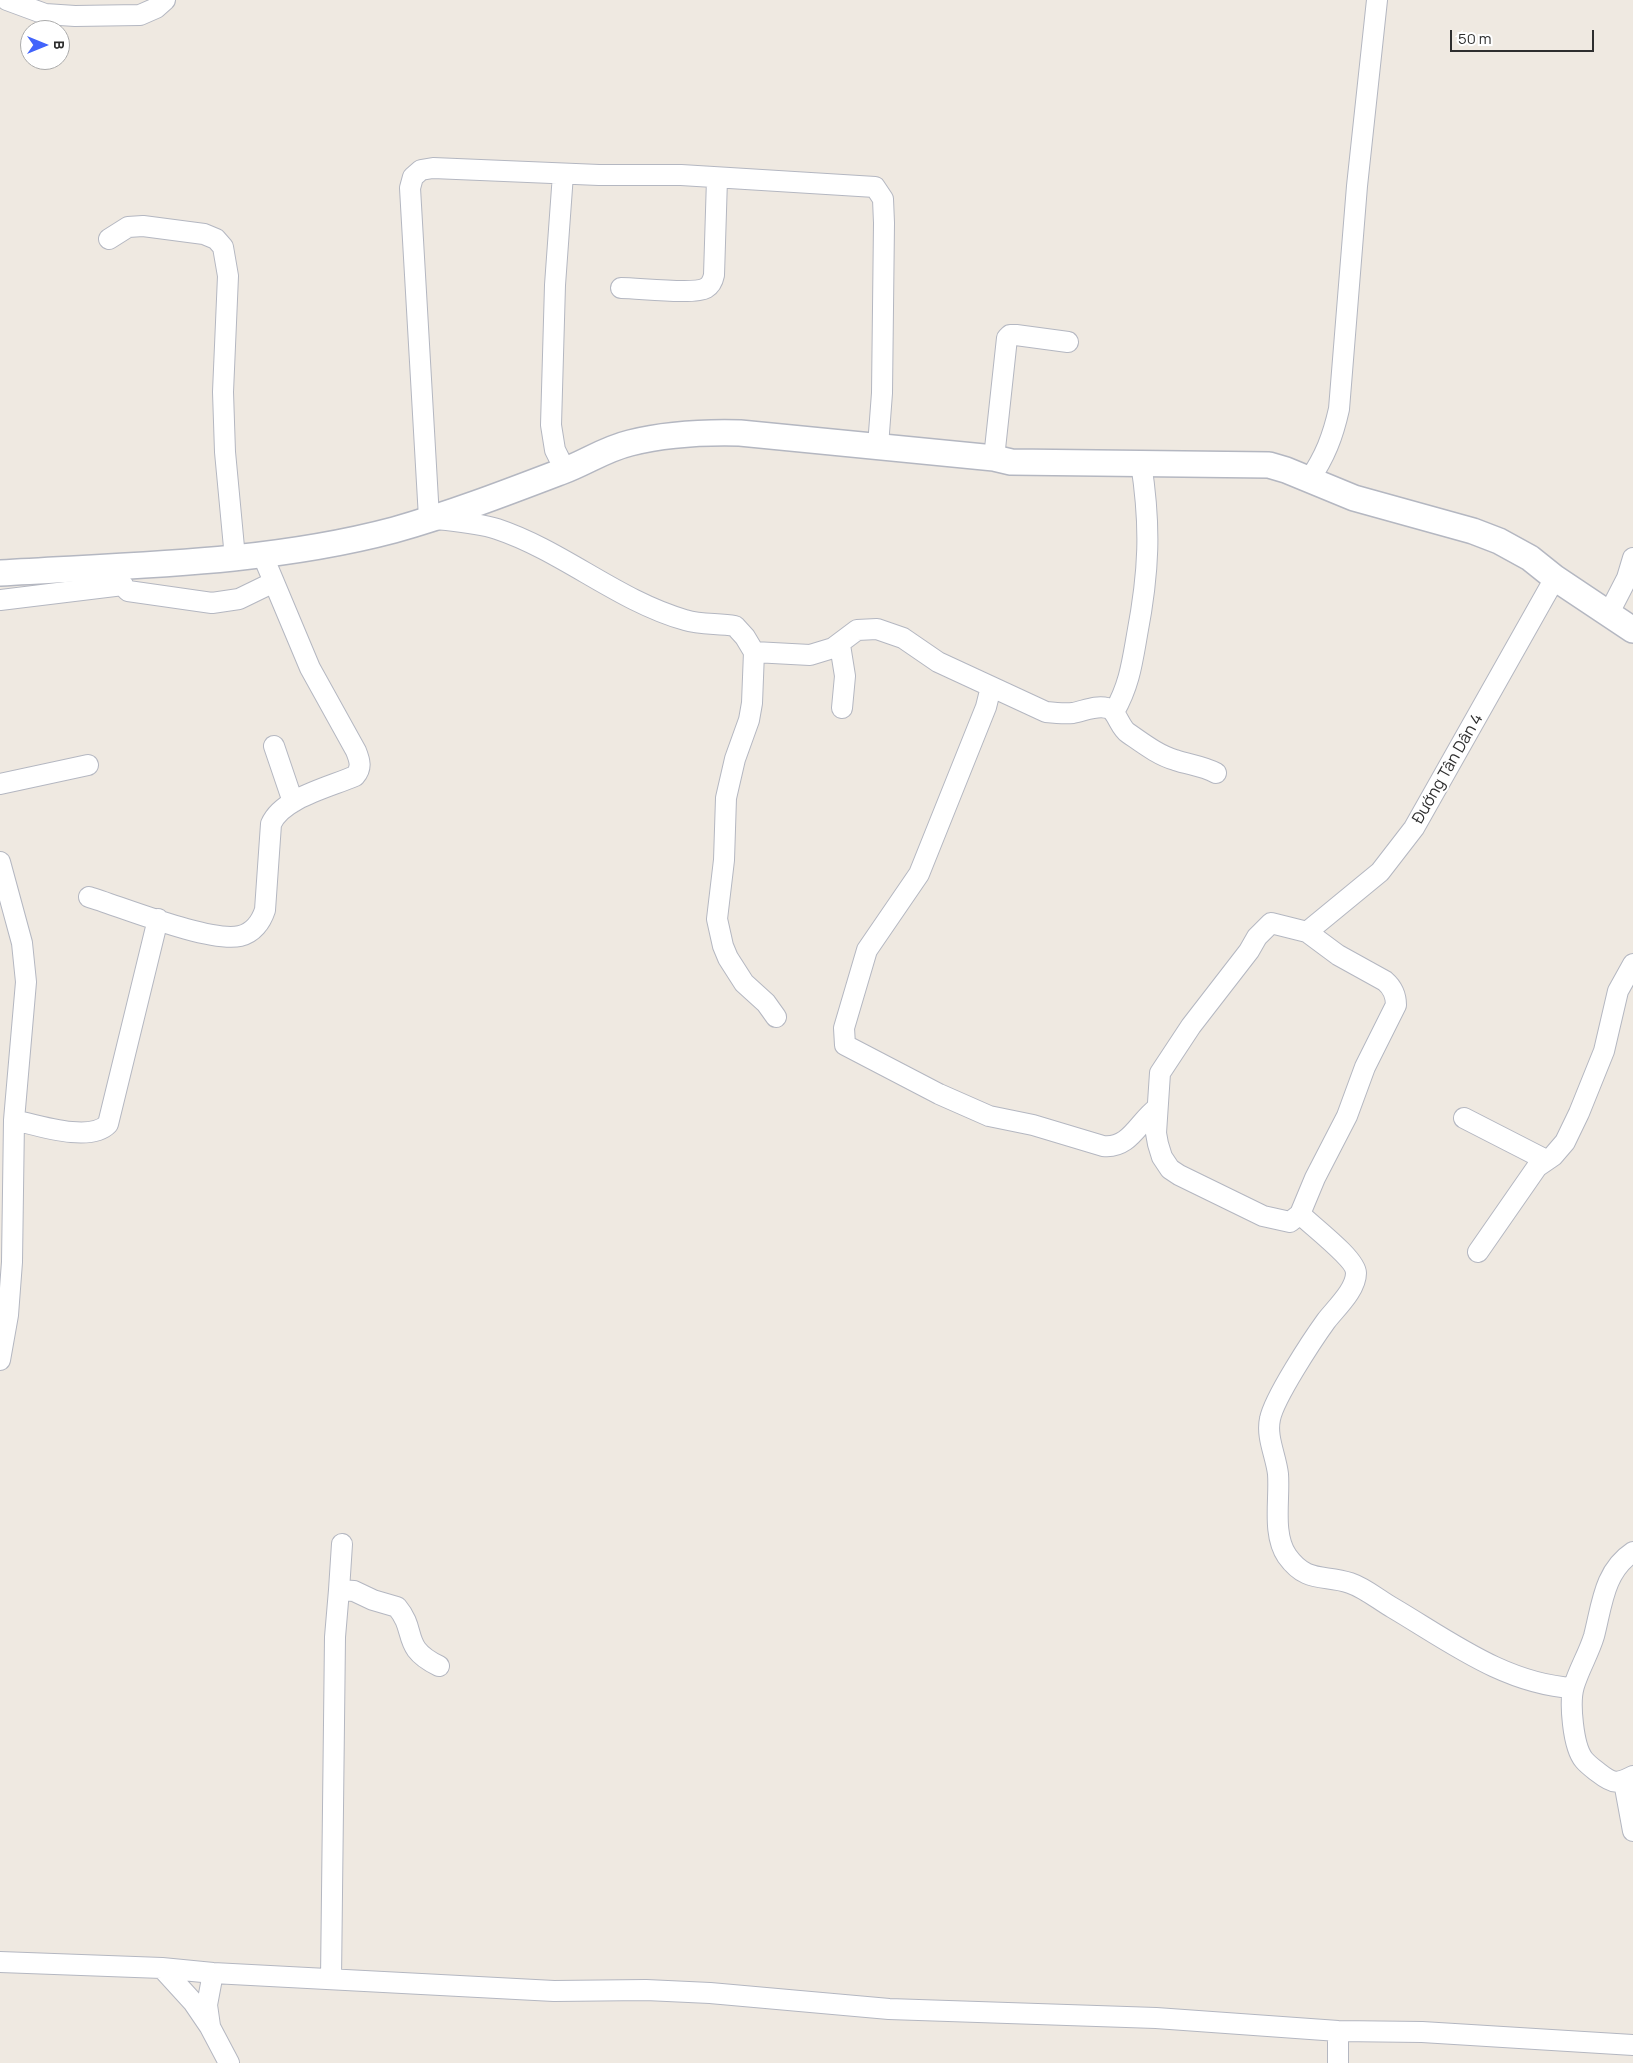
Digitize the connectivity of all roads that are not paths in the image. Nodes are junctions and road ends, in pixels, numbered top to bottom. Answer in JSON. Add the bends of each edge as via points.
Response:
{"nodes":[{"id":1,"x":7,"y":0,"type":"edge"},
{"id":2,"x":165,"y":0,"type":"edge"},
{"id":3,"x":1377,"y":0,"type":"edge"},
{"id":4,"x":563,"y":174,"type":"junction"},
{"id":5,"x":717,"y":179,"type":"junction"},
{"id":6,"x":109,"y":239,"type":"dead end"},
{"id":7,"x":621,"y":288,"type":"dead end"},
{"id":8,"x":1068,"y":342,"type":"dead end"},
{"id":9,"x":878,"y":446,"type":"junction"},
{"id":10,"x":994,"y":458,"type":"junction"},
{"id":11,"x":1141,"y":463,"type":"junction"},
{"id":12,"x":565,"y":470,"type":"junction"},
{"id":13,"x":1309,"y":480,"type":"junction"},
{"id":14,"x":429,"y":518,"type":"junction"},
{"id":15,"x":263,"y":556,"type":"junction"},
{"id":16,"x":235,"y":558,"type":"junction"},
{"id":17,"x":1633,"y":558,"type":"edge"},
{"id":18,"x":0,"y":573,"type":"edge"},
{"id":19,"x":121,"y":575,"type":"junction"},
{"id":20,"x":1555,"y":578,"type":"junction"},
{"id":21,"x":274,"y":582,"type":"junction"},
{"id":22,"x":0,"y":600,"type":"edge"},
{"id":23,"x":1609,"y":613,"type":"junction"},
{"id":24,"x":1633,"y":630,"type":"edge"},
{"id":25,"x":840,"y":645,"type":"junction"},
{"id":26,"x":754,"y":652,"type":"junction"},
{"id":27,"x":991,"y":687,"type":"junction"},
{"id":28,"x":842,"y":708,"type":"dead end"},
{"id":29,"x":1114,"y":712,"type":"junction"},
{"id":30,"x":274,"y":746,"type":"dead end"},
{"id":31,"x":88,"y":765,"type":"dead end"},
{"id":32,"x":1216,"y":773,"type":"dead end"},
{"id":33,"x":0,"y":784,"type":"edge"},
{"id":34,"x":293,"y":802,"type":"junction"},
{"id":35,"x":0,"y":862,"type":"edge"},
{"id":36,"x":89,"y":896,"type":"dead end"},
{"id":37,"x":158,"y":919,"type":"junction"},
{"id":38,"x":1307,"y":932,"type":"junction"},
{"id":39,"x":1633,"y":964,"type":"edge"},
{"id":40,"x":776,"y":1017,"type":"dead end"},
{"id":41,"x":1157,"y":1108,"type":"junction"},
{"id":42,"x":1464,"y":1118,"type":"dead end"},
{"id":43,"x":14,"y":1120,"type":"junction"},
{"id":44,"x":1546,"y":1160,"type":"junction"},
{"id":45,"x":1300,"y":1214,"type":"junction"},
{"id":46,"x":1478,"y":1252,"type":"dead end"},
{"id":47,"x":0,"y":1360,"type":"edge"},
{"id":48,"x":342,"y":1544,"type":"dead end"},
{"id":49,"x":1633,"y":1552,"type":"edge"},
{"id":50,"x":339,"y":1590,"type":"junction"},
{"id":51,"x":439,"y":1666,"type":"dead end"},
{"id":52,"x":1574,"y":1688,"type":"junction"},
{"id":53,"x":1629,"y":1779,"type":"edge"},
{"id":54,"x":1633,"y":1831,"type":"edge"},
{"id":55,"x":0,"y":1962,"type":"edge"},
{"id":56,"x":162,"y":1968,"type":"junction"},
{"id":57,"x":212,"y":1973,"type":"junction"},
{"id":58,"x":331,"y":1979,"type":"junction"},
{"id":59,"x":210,"y":2027,"type":"junction"},
{"id":60,"x":1338,"y":2031,"type":"junction"},
{"id":61,"x":1633,"y":2045,"type":"edge"},
{"id":62,"x":229,"y":2063,"type":"edge"},
{"id":63,"x":1338,"y":2063,"type":"edge"}],
"edges":[{"from":1,"to":2,"type":"street","via":[[45,14],[75,16],[140,15]]},
{"from":3,"to":13,"type":"street","via":[[1357,186],[1339,409],[1325,458]]},
{"from":4,"to":5,"type":"street","via":[[681,175]]},
{"from":4,"to":12,"type":"street","via":[[555,285],[552,425],[555,450]]},
{"from":4,"to":14,"type":"street","via":[[433,168],[421,170],[413,177],[410,188],[412,243]]},
{"from":5,"to":7,"type":"street","via":[[714,275],[711,283],[706,288],[690,292]]},
{"from":5,"to":9,"type":"street","via":[[868,186],[880,192],[884,223],[882,393]]},
{"from":6,"to":16,"type":"street","via":[[128,227],[144,226],[204,234],[216,239],[223,247],[228,276],[223,409]]},
{"from":8,"to":10,"type":"street","via":[[1016,335],[1007,338]]},
{"from":9,"to":10,"type":"street"},
{"from":9,"to":12,"type":"street","via":[[762,434],[699,432],[623,445],[592,455]]},
{"from":10,"to":11,"type":"street","via":[[1011,462]]},
{"from":11,"to":13,"type":"street","via":[[1256,464],[1286,470]]},
{"from":11,"to":29,"type":"street","via":[[1149,525],[1145,589],[1126,692]]},
{"from":12,"to":14,"type":"street"},
{"from":13,"to":20,"type":"street","via":[[1354,498],[1499,541],[1530,558]]},
{"from":14,"to":15,"type":"street","via":[[395,530]]},
{"from":14,"to":26,"type":"street","via":[[497,529],[526,541],[605,585],[668,613],[686,620],[735,626]]},
{"from":15,"to":16,"type":"street"},
{"from":15,"to":21,"type":"street"},
{"from":16,"to":19,"type":"street"},
{"from":17,"to":23,"type":"street"},
{"from":18,"to":19,"type":"street"},
{"from":19,"to":21,"type":"street","via":[[133,593],[212,603],[238,599]]},
{"from":19,"to":22,"type":"street"},
{"from":20,"to":23,"type":"street"},
{"from":20,"to":38,"type":"street","name":"Đướng Tân Dân 4","via":[[1414,828],[1380,872]]},
{"from":21,"to":34,"type":"street","via":[[310,668],[349,736],[360,764],[355,776]]},
{"from":23,"to":24,"type":"street"},
{"from":25,"to":26,"type":"street","via":[[810,655]]},
{"from":25,"to":27,"type":"street","via":[[857,630],[877,629],[903,638],[938,662]]},
{"from":25,"to":28,"type":"street","via":[[846,676]]},
{"from":26,"to":40,"type":"street","via":[[750,720],[735,759],[726,798],[724,860],[717,919],[728,958],[744,983]]},
{"from":27,"to":29,"type":"street","via":[[1046,712],[1072,713],[1097,707]]},
{"from":27,"to":41,"type":"street","via":[[919,874],[867,950],[844,1028],[846,1045],[939,1094],[989,1116],[1103,1146],[1114,1147],[1123,1143]]},
{"from":29,"to":32,"type":"street","via":[[1125,731],[1157,753]]},
{"from":30,"to":34,"type":"street"},
{"from":31,"to":33,"type":"street"},
{"from":34,"to":37,"type":"street","via":[[275,814],[271,824],[266,910],[251,931],[235,936],[212,936]]},
{"from":35,"to":43,"type":"street","via":[[25,959],[26,982]]},
{"from":36,"to":37,"type":"street"},
{"from":37,"to":43,"type":"street","via":[[108,1124],[102,1130],[80,1133]]},
{"from":38,"to":41,"type":"street","via":[[1271,923],[1264,928],[1160,1073]]},
{"from":38,"to":45,"type":"street","via":[[1338,955],[1385,981],[1391,986],[1396,1005]]},
{"from":39,"to":44,"type":"street","via":[[1618,991],[1604,1051],[1579,1113],[1565,1142],[1554,1156]]},
{"from":41,"to":45,"type":"street","via":[[1158,1144],[1170,1170],[1263,1216],[1290,1222]]},
{"from":42,"to":44,"type":"street"},
{"from":43,"to":47,"type":"street","via":[[12,1262]]},
{"from":44,"to":46,"type":"street","via":[[1537,1167]]},
{"from":45,"to":52,"type":"street","via":[[1348,1256],[1356,1272],[1354,1282],[1322,1327],[1270,1418],[1269,1431],[1278,1475],[1279,1526],[1286,1555],[1308,1576],[1351,1583],[1461,1650],[1502,1671],[1541,1684]]},
{"from":48,"to":50,"type":"street"},
{"from":49,"to":52,"type":"street","via":[[1610,1576],[1592,1644]]},
{"from":50,"to":51,"type":"street","via":[[354,1591],[397,1607],[416,1650]]},
{"from":50,"to":58,"type":"street"},
{"from":52,"to":53,"type":"street","via":[[1575,1736],[1584,1760],[1610,1780]]},
{"from":53,"to":54,"type":"street"},
{"from":55,"to":56,"type":"street"},
{"from":56,"to":57,"type":"street"},
{"from":56,"to":59,"type":"street","via":[[193,2002]]},
{"from":57,"to":58,"type":"street"},
{"from":57,"to":59,"type":"street","via":[[208,2005]]},
{"from":58,"to":60,"type":"street","via":[[554,1991],[710,1993],[888,2009],[1156,2018]]},
{"from":59,"to":62,"type":"street"},
{"from":60,"to":61,"type":"street","via":[[1422,2032]]},
{"from":60,"to":63,"type":"street"}]}
